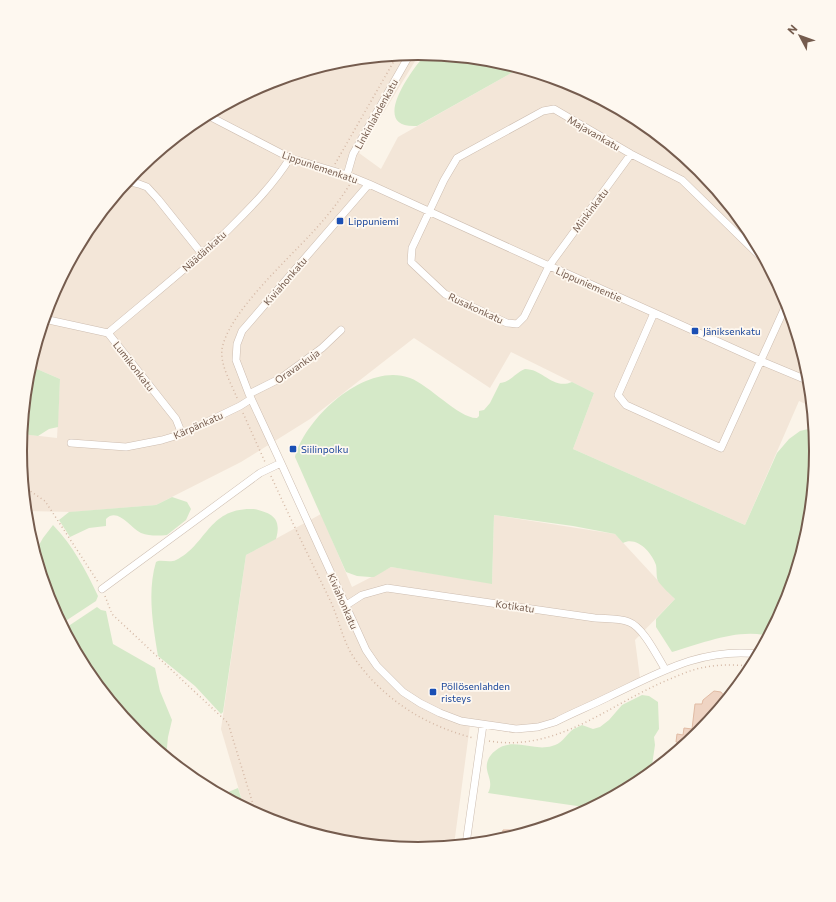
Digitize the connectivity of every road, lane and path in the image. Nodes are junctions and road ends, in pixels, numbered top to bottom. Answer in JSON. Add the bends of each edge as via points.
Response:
{"nodes":[{"id":1,"x":406,"y":60,"type":"edge"},
{"id":2,"x":395,"y":61,"type":"edge"},
{"id":3,"x":213,"y":118,"type":"edge"},
{"id":4,"x":631,"y":154,"type":"junction"},
{"id":5,"x":290,"y":158,"type":"junction"},
{"id":6,"x":332,"y":171,"type":"junction"},
{"id":7,"x":347,"y":175,"type":"junction"},
{"id":8,"x":134,"y":183,"type":"edge"},
{"id":9,"x":350,"y":184,"type":"dead end"},
{"id":10,"x":370,"y":184,"type":"junction"},
{"id":11,"x":428,"y":212,"type":"junction"},
{"id":12,"x":752,"y":249,"type":"edge"},
{"id":13,"x":202,"y":254,"type":"junction"},
{"id":14,"x":549,"y":266,"type":"junction"},
{"id":15,"x":783,"y":312,"type":"edge"},
{"id":16,"x":654,"y":313,"type":"junction"},
{"id":17,"x":50,"y":320,"type":"edge"},
{"id":18,"x":340,"y":330,"type":"dead end"},
{"id":19,"x":108,"y":333,"type":"junction"},
{"id":20,"x":761,"y":361,"type":"junction"},
{"id":21,"x":802,"y":378,"type":"edge"},
{"id":22,"x":250,"y":397,"type":"junction"},
{"id":23,"x":240,"y":406,"type":"junction"},
{"id":24,"x":182,"y":434,"type":"junction"},
{"id":25,"x":71,"y":443,"type":"dead end"},
{"id":26,"x":282,"y":463,"type":"junction"},
{"id":27,"x":268,"y":468,"type":"junction"},
{"id":28,"x":29,"y":491,"type":"edge"},
{"id":29,"x":102,"y":589,"type":"junction"},
{"id":30,"x":345,"y":606,"type":"junction"},
{"id":31,"x":752,"y":654,"type":"edge"},
{"id":32,"x":745,"y":666,"type":"edge"},
{"id":33,"x":665,"y":669,"type":"junction"},
{"id":34,"x":483,"y":725,"type":"junction"},
{"id":35,"x":481,"y":740,"type":"junction"},
{"id":36,"x":253,"y":806,"type":"edge"},
{"id":37,"x":467,"y":839,"type":"edge"}],
"edges":[{"from":1,"to":7,"type":"street","name":"Linkinlahdenkatu","via":[[353,154]]},
{"from":2,"to":6,"type":"path"},
{"from":3,"to":5,"type":"street","name":"Lippuniemenkatu"},
{"from":4,"to":11,"type":"street","name":"Majavankatu","via":[[554,109],[543,111],[457,158]]},
{"from":4,"to":12,"type":"street","name":"Majavankatu","via":[[682,180]]},
{"from":4,"to":14,"type":"street","name":"Minkinkatu"},
{"from":5,"to":6,"type":"street","name":"Lippuniemenkatu"},
{"from":5,"to":13,"type":"street","name":"Näädänkatu","via":[[279,176],[252,207]]},
{"from":6,"to":7,"type":"street","name":"Lippuniemenkatu"},
{"from":7,"to":10,"type":"street","name":"Lippuniemenkatu"},
{"from":8,"to":13,"type":"street","via":[[147,187]]},
{"from":9,"to":23,"type":"path","via":[[312,233],[238,314],[228,331],[222,349],[223,363]]},
{"from":10,"to":11,"type":"street","name":"Lippuniementie"},
{"from":10,"to":22,"type":"street","name":"Kiviahonkatu","via":[[242,331],[237,344],[236,360]]},
{"from":11,"to":14,"type":"street","name":"Lippuniementie"},
{"from":11,"to":14,"type":"street","name":"Rusakonkatu","via":[[412,248],[411,262],[445,294],[508,323],[517,324],[524,317]]},
{"from":13,"to":19,"type":"street","name":"Näädänkatu"},
{"from":14,"to":16,"type":"street","name":"Lippuniementie"},
{"from":15,"to":20,"type":"street"},
{"from":16,"to":20,"type":"street","name":"Lippuniementie"},
{"from":16,"to":20,"type":"street","via":[[618,395],[626,405],[721,448]]},
{"from":17,"to":19,"type":"street","name":"Lumikonkatu"},
{"from":18,"to":22,"type":"street","name":"Oravankuja","via":[[322,348]]},
{"from":19,"to":24,"type":"street","name":"Lumikonkatu","via":[[176,419]]},
{"from":20,"to":21,"type":"street","name":"Lippuniementie"},
{"from":22,"to":23,"type":"street","name":"Kärpänkatu"},
{"from":22,"to":26,"type":"street","name":"Kiviahonkatu"},
{"from":23,"to":24,"type":"street","name":"Kärpänkatu"},
{"from":23,"to":27,"type":"path"},
{"from":24,"to":25,"type":"street","name":"Kärpänkatu","via":[[126,447]]},
{"from":26,"to":27,"type":"street"},
{"from":26,"to":30,"type":"street","name":"Kiviahonkatu"},
{"from":27,"to":29,"type":"street"},
{"from":27,"to":35,"type":"path","via":[[333,606],[351,653],[364,671],[383,691],[419,718]]},
{"from":28,"to":29,"type":"path","via":[[45,501]]},
{"from":29,"to":36,"type":"path","via":[[112,614],[228,723]]},
{"from":30,"to":33,"type":"street","name":"Kotikatu","via":[[362,594],[387,588],[621,620],[631,622],[646,637]]},
{"from":30,"to":34,"type":"street","name":"Kiviahonkatu","via":[[366,650],[377,666],[403,692],[440,713],[461,721]]},
{"from":31,"to":33,"type":"street","name":"Kiviahonkatu","via":[[712,655]]},
{"from":32,"to":35,"type":"path","via":[[706,667],[678,675],[651,687],[595,719],[558,735],[533,741],[500,743]]},
{"from":33,"to":34,"type":"street","name":"Kiviahonkatu","via":[[555,722],[516,730]]},
{"from":34,"to":35,"type":"street"},
{"from":35,"to":37,"type":"street"}]}
